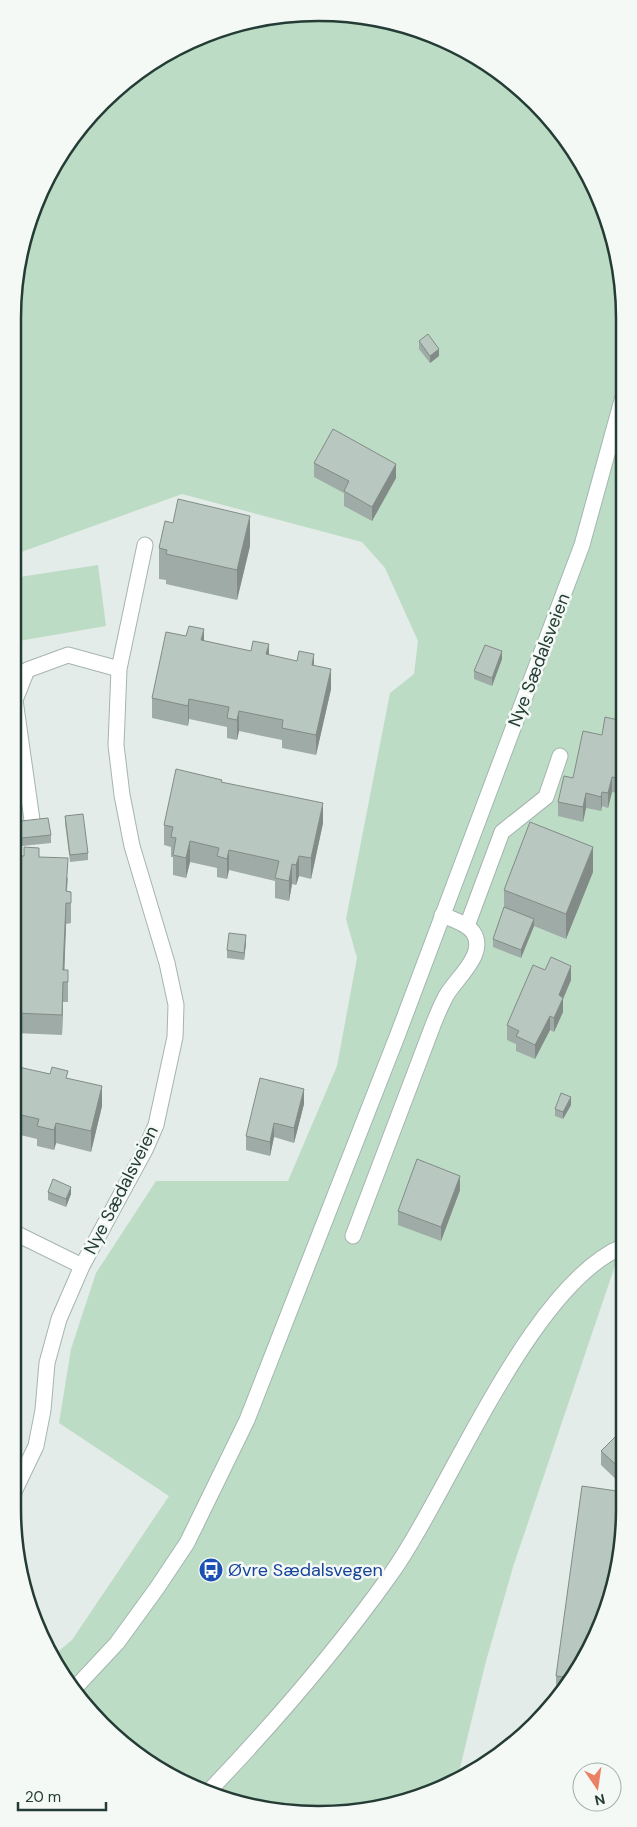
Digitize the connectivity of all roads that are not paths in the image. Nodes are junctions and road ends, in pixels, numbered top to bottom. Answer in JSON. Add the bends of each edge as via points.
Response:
{"nodes":[{"id":1,"x":616,"y":422,"type":"edge"},
{"id":2,"x":146,"y":545,"type":"dead end"},
{"id":3,"x":119,"y":669,"type":"junction"},
{"id":4,"x":21,"y":685,"type":"edge"},
{"id":5,"x":21,"y":742,"type":"edge"},
{"id":6,"x":560,"y":756,"type":"dead end"},
{"id":7,"x":32,"y":820,"type":"edge"},
{"id":8,"x":442,"y":915,"type":"junction"},
{"id":9,"x":467,"y":926,"type":"junction"},
{"id":10,"x":21,"y":1236,"type":"edge"},
{"id":11,"x":353,"y":1236,"type":"dead end"},
{"id":12,"x":616,"y":1251,"type":"edge"},
{"id":13,"x":82,"y":1266,"type":"junction"},
{"id":14,"x":21,"y":1477,"type":"edge"},
{"id":15,"x":79,"y":1684,"type":"edge"},
{"id":16,"x":213,"y":1786,"type":"edge"}],
"edges":[{"from":1,"to":8,"type":"street","name":"Nye Sædalsveien","via":[[582,544]]},
{"from":2,"to":3,"type":"street","name":"Nye Sædalsveien"},
{"from":3,"to":4,"type":"street","via":[[68,655],[27,670]]},
{"from":3,"to":13,"type":"street","name":"Nye Sædalsveien","via":[[116,745],[122,795],[132,846],[167,963],[176,1005],[175,1037],[156,1125]]},
{"from":5,"to":7,"type":"street"},
{"from":6,"to":9,"type":"street","via":[[546,797],[502,832]]},
{"from":8,"to":9,"type":"street"},
{"from":8,"to":15,"type":"street","name":"Nye Sædalsveien","via":[[247,1420],[187,1543],[117,1642]]},
{"from":9,"to":11,"type":"street","via":[[474,933],[473,958],[446,994],[432,1025]]},
{"from":10,"to":13,"type":"street"},
{"from":12,"to":16,"type":"street","via":[[590,1266],[562,1294],[529,1339],[488,1406],[430,1512],[392,1573],[308,1684]]},
{"from":13,"to":14,"type":"street","name":"Nye Sædalsveien","via":[[59,1319],[47,1364],[36,1446]]}]}
